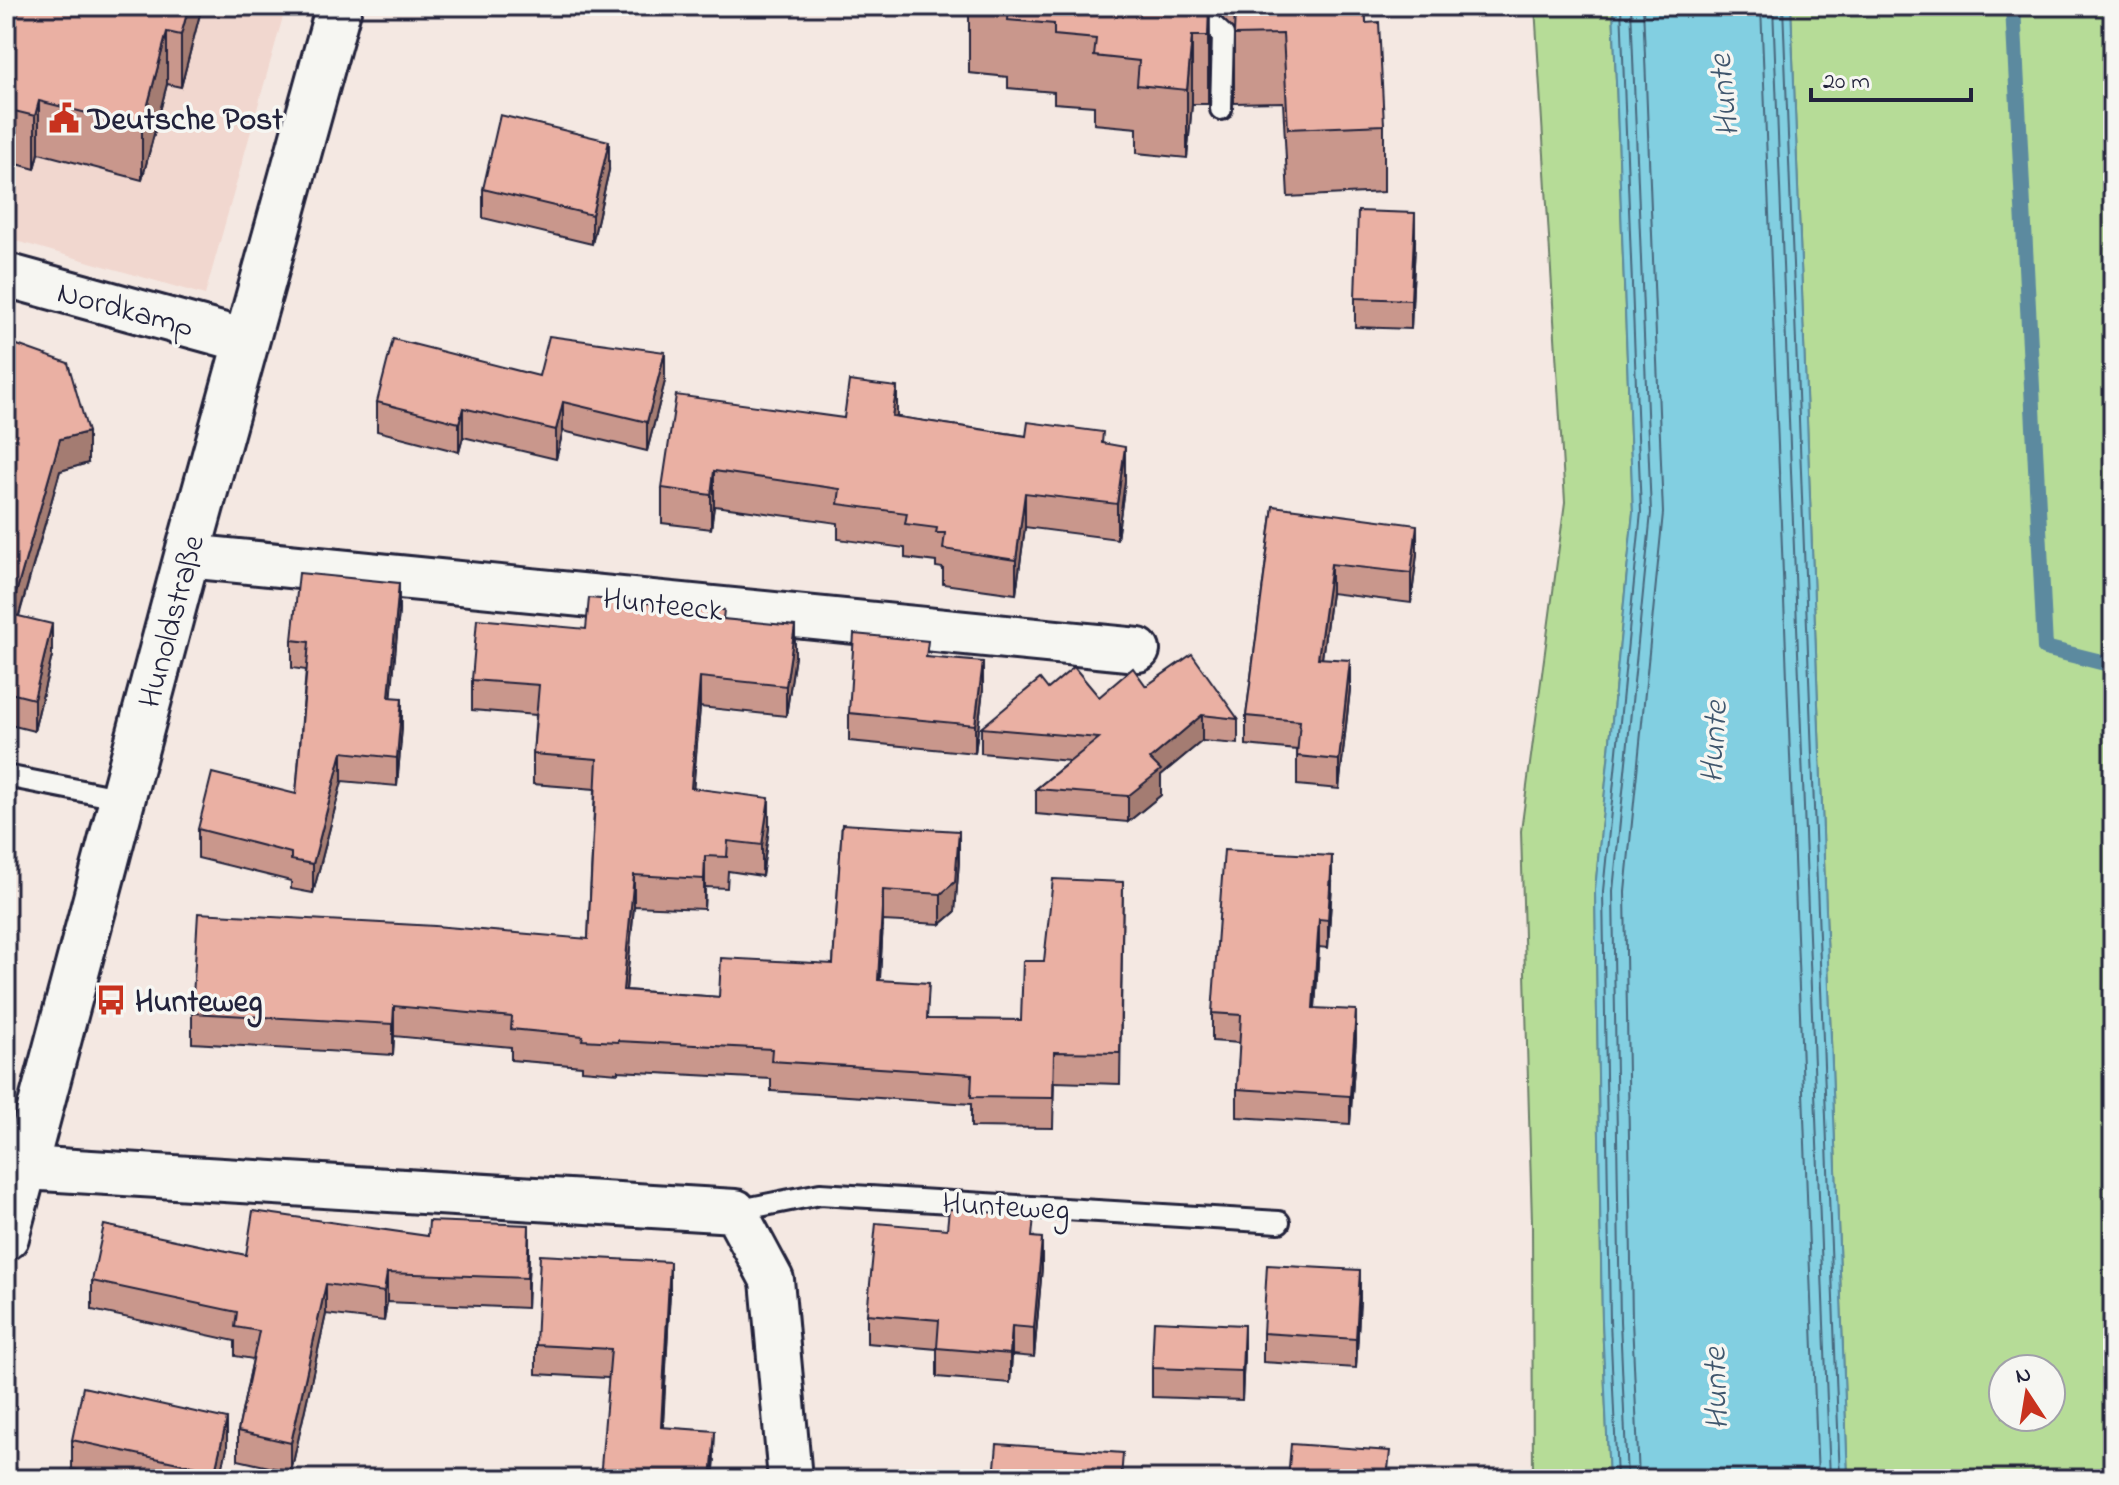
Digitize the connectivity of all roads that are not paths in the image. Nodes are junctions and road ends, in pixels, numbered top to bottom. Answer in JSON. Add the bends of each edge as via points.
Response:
{"nodes":[{"id":1,"x":339,"y":6,"type":"edge"},
{"id":2,"x":1191,"y":6,"type":"edge"},
{"id":3,"x":1221,"y":109,"type":"dead end"},
{"id":4,"x":6,"y":275,"type":"edge"},
{"id":5,"x":246,"y":341,"type":"junction"},
{"id":6,"x":187,"y":556,"type":"junction"},
{"id":7,"x":1138,"y":650,"type":"dead end"},
{"id":8,"x":6,"y":776,"type":"edge"},
{"id":9,"x":123,"y":799,"type":"junction"},
{"id":10,"x":15,"y":1168,"type":"edge"},
{"id":11,"x":735,"y":1211,"type":"junction"},
{"id":12,"x":1279,"y":1222,"type":"dead end"},
{"id":13,"x":6,"y":1237,"type":"edge"},
{"id":14,"x":790,"y":1479,"type":"edge"}],
"edges":[{"from":1,"to":5,"type":"street","name":"Hunoldstraße"},
{"from":2,"to":3,"type":"lane","via":[[1223,35]]},
{"from":4,"to":5,"type":"street","name":"Nordkamp"},
{"from":5,"to":6,"type":"street","name":"Hunoldstraße"},
{"from":6,"to":7,"type":"street","name":"Hunteeck"},
{"from":6,"to":9,"type":"street","name":"Hunoldstraße"},
{"from":8,"to":9,"type":"lane"},
{"from":9,"to":10,"type":"street","name":"Hunoldstraße"},
{"from":10,"to":11,"type":"street","name":"Hunteweg"},
{"from":10,"to":13,"type":"street","name":"Hunoldstraße"},
{"from":11,"to":12,"type":"lane","name":"Hunteweg","via":[[820,1194]]},
{"from":11,"to":14,"type":"street","via":[[772,1280]]}]}
